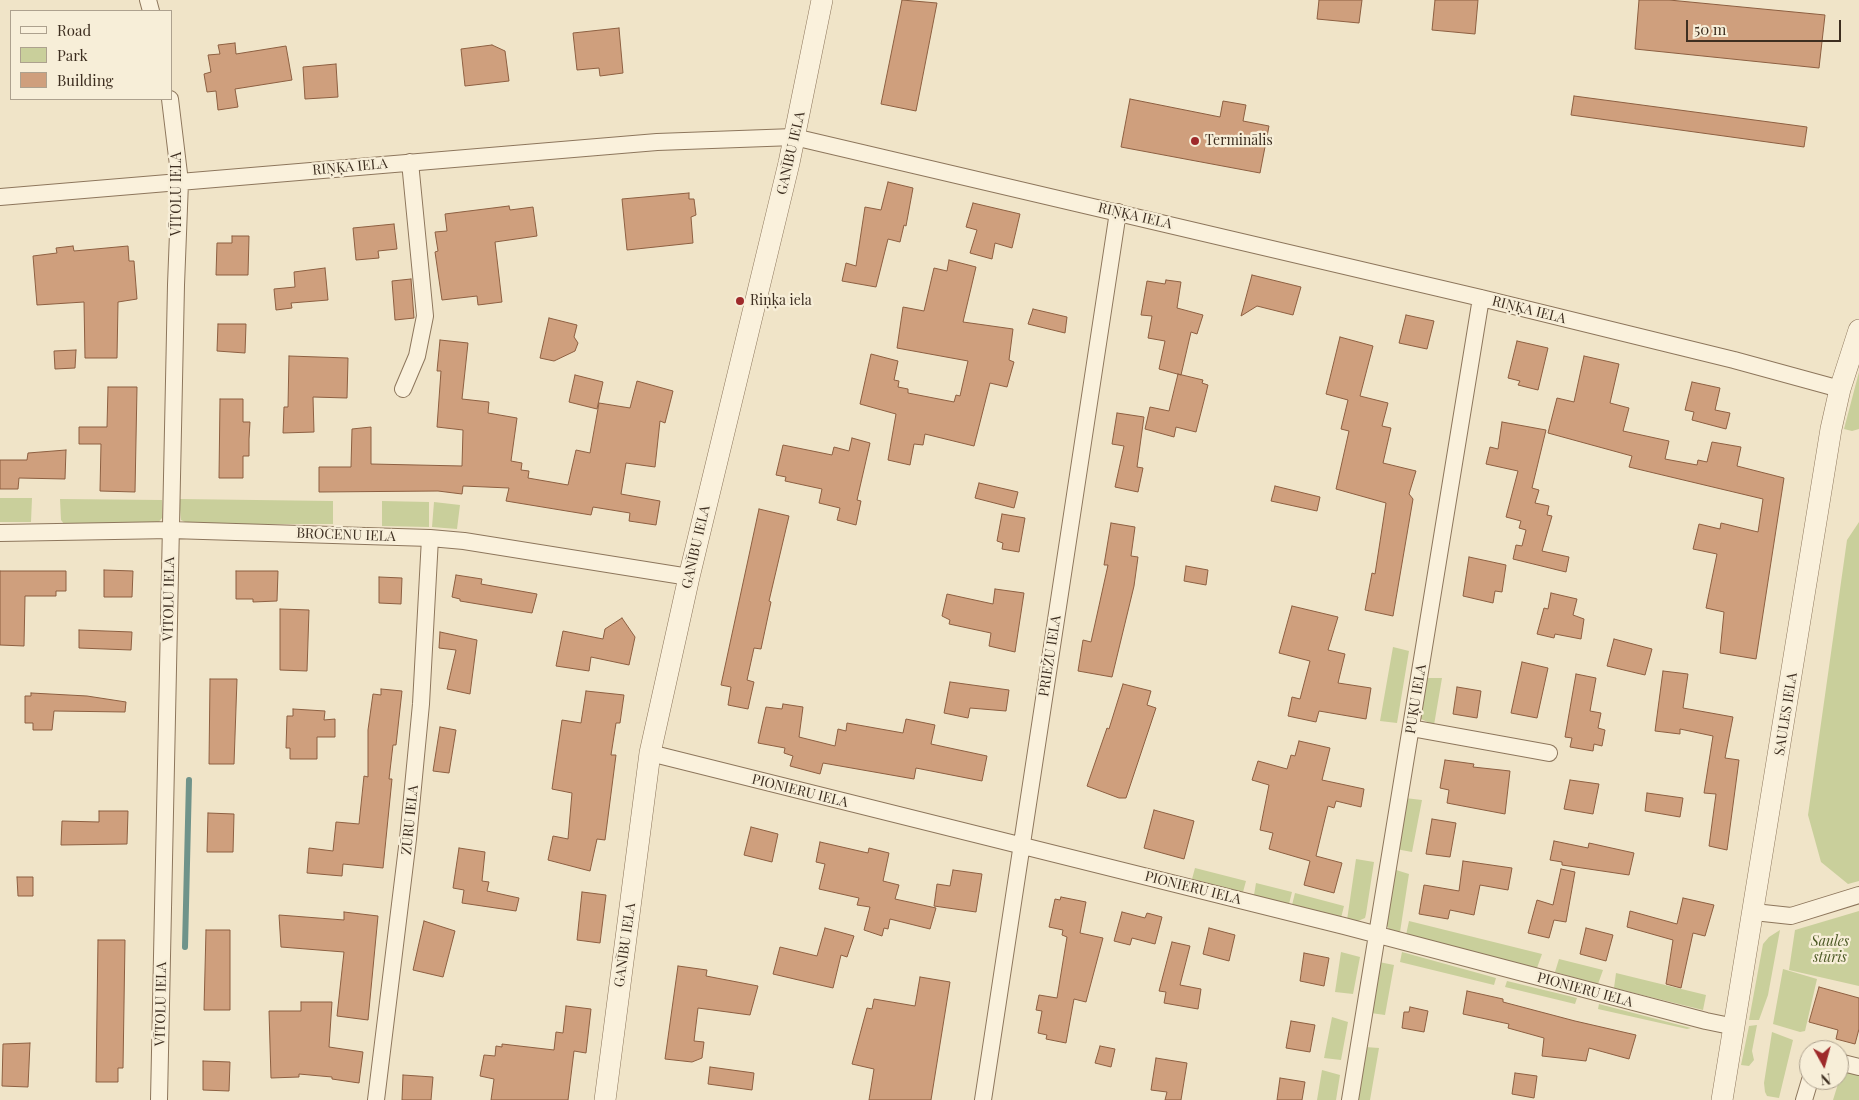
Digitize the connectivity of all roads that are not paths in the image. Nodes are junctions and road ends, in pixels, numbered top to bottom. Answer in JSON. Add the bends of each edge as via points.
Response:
{"nodes":[{"id":1,"x":822,"y":0,"type":"edge"},
{"id":2,"x":170,"y":100,"type":"edge"},
{"id":3,"x":794,"y":137,"type":"junction"},
{"id":4,"x":410,"y":162,"type":"junction"},
{"id":5,"x":180,"y":182,"type":"junction"},
{"id":6,"x":0,"y":197,"type":"edge"},
{"id":7,"x":1118,"y":212,"type":"junction"},
{"id":8,"x":1480,"y":298,"type":"junction"},
{"id":9,"x":1859,"y":330,"type":"edge"},
{"id":10,"x":403,"y":389,"type":"dead end"},
{"id":11,"x":1840,"y":389,"type":"junction"},
{"id":12,"x":171,"y":530,"type":"junction"},
{"id":13,"x":0,"y":533,"type":"edge"},
{"id":14,"x":430,"y":538,"type":"junction"},
{"id":15,"x":689,"y":577,"type":"junction"},
{"id":16,"x":1411,"y":728,"type":"junction"},
{"id":17,"x":650,"y":753,"type":"junction"},
{"id":18,"x":1549,"y":753,"type":"dead end"},
{"id":19,"x":1022,"y":845,"type":"junction"},
{"id":20,"x":1859,"y":895,"type":"edge"},
{"id":21,"x":1754,"y":912,"type":"junction"},
{"id":22,"x":1378,"y":935,"type":"junction"},
{"id":23,"x":1735,"y":1027,"type":"junction"},
{"id":24,"x":159,"y":1100,"type":"edge"},
{"id":25,"x":376,"y":1100,"type":"edge"},
{"id":26,"x":605,"y":1100,"type":"edge"},
{"id":27,"x":983,"y":1100,"type":"edge"},
{"id":28,"x":1350,"y":1100,"type":"edge"},
{"id":29,"x":1723,"y":1100,"type":"edge"}],
"edges":[{"from":1,"to":3,"type":"street","name":"GANĪBU IELA"},
{"from":2,"to":5,"type":"street","name":"VĪTOLU IELA"},
{"from":3,"to":4,"type":"street","name":"RIŅĶA IELA","via":[[657,142]]},
{"from":3,"to":7,"type":"street","name":"RIŅĶA IELA"},
{"from":3,"to":15,"type":"street","name":"GANĪBU IELA"},
{"from":4,"to":5,"type":"street","name":"RIŅĶA IELA"},
{"from":4,"to":10,"type":"street","via":[[425,316],[417,356]]},
{"from":5,"to":6,"type":"street","name":"RIŅĶA IELA"},
{"from":5,"to":12,"type":"street","name":"VĪTOLU IELA"},
{"from":7,"to":8,"type":"street","name":"RIŅĶA IELA"},
{"from":7,"to":19,"type":"street","name":"PRIEŽU IELA"},
{"from":8,"to":11,"type":"street","name":"RIŅĶA IELA"},
{"from":8,"to":16,"type":"street","name":"PUĶU IELA"},
{"from":9,"to":11,"type":"street","name":"SAULES IELA"},
{"from":11,"to":21,"type":"street","name":"SAULES IELA"},
{"from":12,"to":13,"type":"street","name":"BROCĒNU IELA"},
{"from":12,"to":14,"type":"street","name":"BROCĒNU IELA"},
{"from":12,"to":24,"type":"street","name":"VĪTOLU IELA"},
{"from":14,"to":15,"type":"street","name":"BROCĒNU IELA"},
{"from":14,"to":25,"type":"street","name":"ZŪRU IELA","via":[[421,704],[410,820]]},
{"from":15,"to":17,"type":"street","name":"GANĪBU IELA"},
{"from":16,"to":18,"type":"street"},
{"from":16,"to":22,"type":"street","name":"PUĶU IELA"},
{"from":17,"to":19,"type":"street","name":"PIONIERU IELA"},
{"from":17,"to":26,"type":"street","name":"GANĪBU IELA"},
{"from":19,"to":22,"type":"street","name":"PIONIERU IELA"},
{"from":19,"to":27,"type":"street","name":"PRIEŽU IELA"},
{"from":20,"to":21,"type":"street","via":[[1791,916]]},
{"from":21,"to":23,"type":"street","name":"SAULES IELA"},
{"from":22,"to":23,"type":"street","name":"PIONIERU IELA"},
{"from":22,"to":28,"type":"street","name":"PUĶU IELA"},
{"from":23,"to":29,"type":"street","name":"SAULES IELA"}]}
